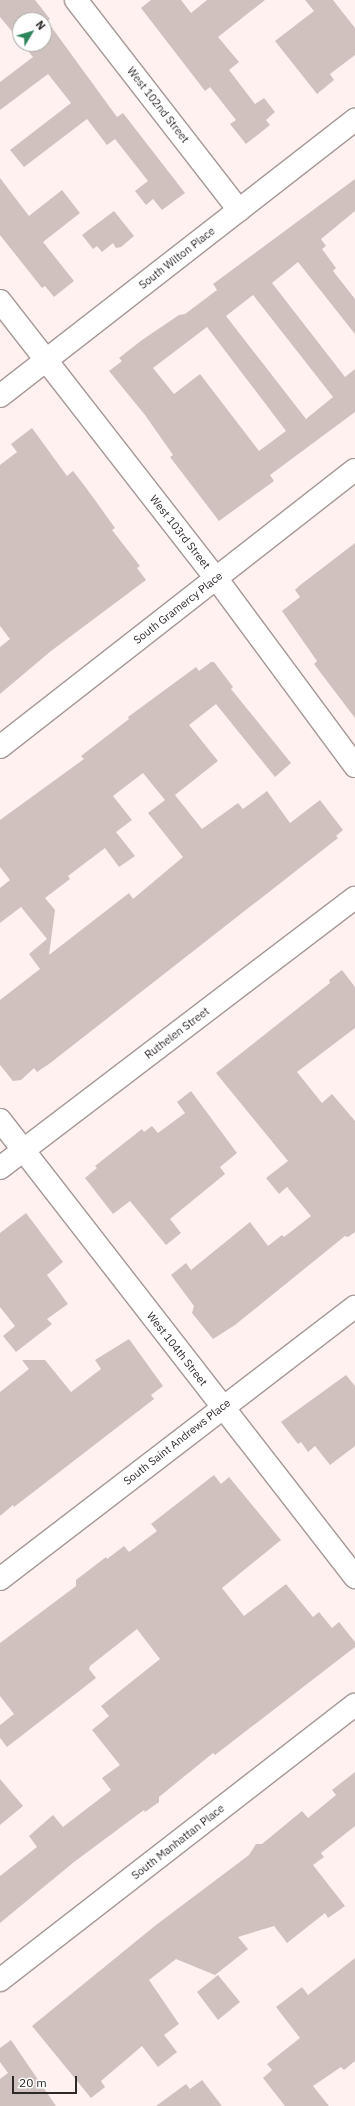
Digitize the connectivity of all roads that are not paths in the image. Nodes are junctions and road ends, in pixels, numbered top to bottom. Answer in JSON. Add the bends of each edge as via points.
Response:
{"nodes":[{"id":1,"x":76,"y":0,"type":"edge"},
{"id":2,"x":355,"y":120,"type":"edge"},
{"id":3,"x":239,"y":210,"type":"junction"},
{"id":4,"x":0,"y":301,"type":"edge"},
{"id":5,"x":46,"y":360,"type":"junction"},
{"id":6,"x":0,"y":396,"type":"edge"},
{"id":7,"x":355,"y":470,"type":"edge"},
{"id":8,"x":216,"y":578,"type":"junction"},
{"id":9,"x":0,"y":747,"type":"edge"},
{"id":10,"x":355,"y":766,"type":"edge"},
{"id":11,"x":355,"y":898,"type":"edge"},
{"id":12,"x":0,"y":1120,"type":"edge"},
{"id":13,"x":23,"y":1150,"type":"junction"},
{"id":14,"x":0,"y":1168,"type":"edge"},
{"id":15,"x":355,"y":1307,"type":"edge"},
{"id":16,"x":222,"y":1407,"type":"junction"},
{"id":17,"x":355,"y":1578,"type":"edge"},
{"id":18,"x":0,"y":1579,"type":"edge"},
{"id":19,"x":355,"y":1705,"type":"edge"},
{"id":20,"x":0,"y":1980,"type":"edge"}],
"edges":[{"from":1,"to":3,"type":"street","name":"West 102nd Street"},
{"from":2,"to":3,"type":"street","name":"South Wilton Place"},
{"from":3,"to":5,"type":"street","name":"South Wilton Place"},
{"from":4,"to":5,"type":"street","name":"West 103rd Street"},
{"from":5,"to":6,"type":"street","name":"South Wilton Place"},
{"from":5,"to":8,"type":"street","name":"West 103rd Street"},
{"from":7,"to":8,"type":"street","name":"South Gramercy Place"},
{"from":8,"to":9,"type":"street","name":"South Gramercy Place"},
{"from":8,"to":10,"type":"street","name":"West 103rd Street"},
{"from":11,"to":13,"type":"street","name":"Ruthelen Street"},
{"from":12,"to":13,"type":"street","name":"West 104th Street"},
{"from":13,"to":14,"type":"street","name":"Ruthelen Street"},
{"from":13,"to":16,"type":"street","name":"West 104th Street"},
{"from":15,"to":16,"type":"street","name":"South Saint Andrews Place"},
{"from":16,"to":17,"type":"street","name":"West 104th Street"},
{"from":16,"to":18,"type":"street","name":"South Saint Andrews Place"},
{"from":19,"to":20,"type":"street","name":"South Manhattan Place"}]}
